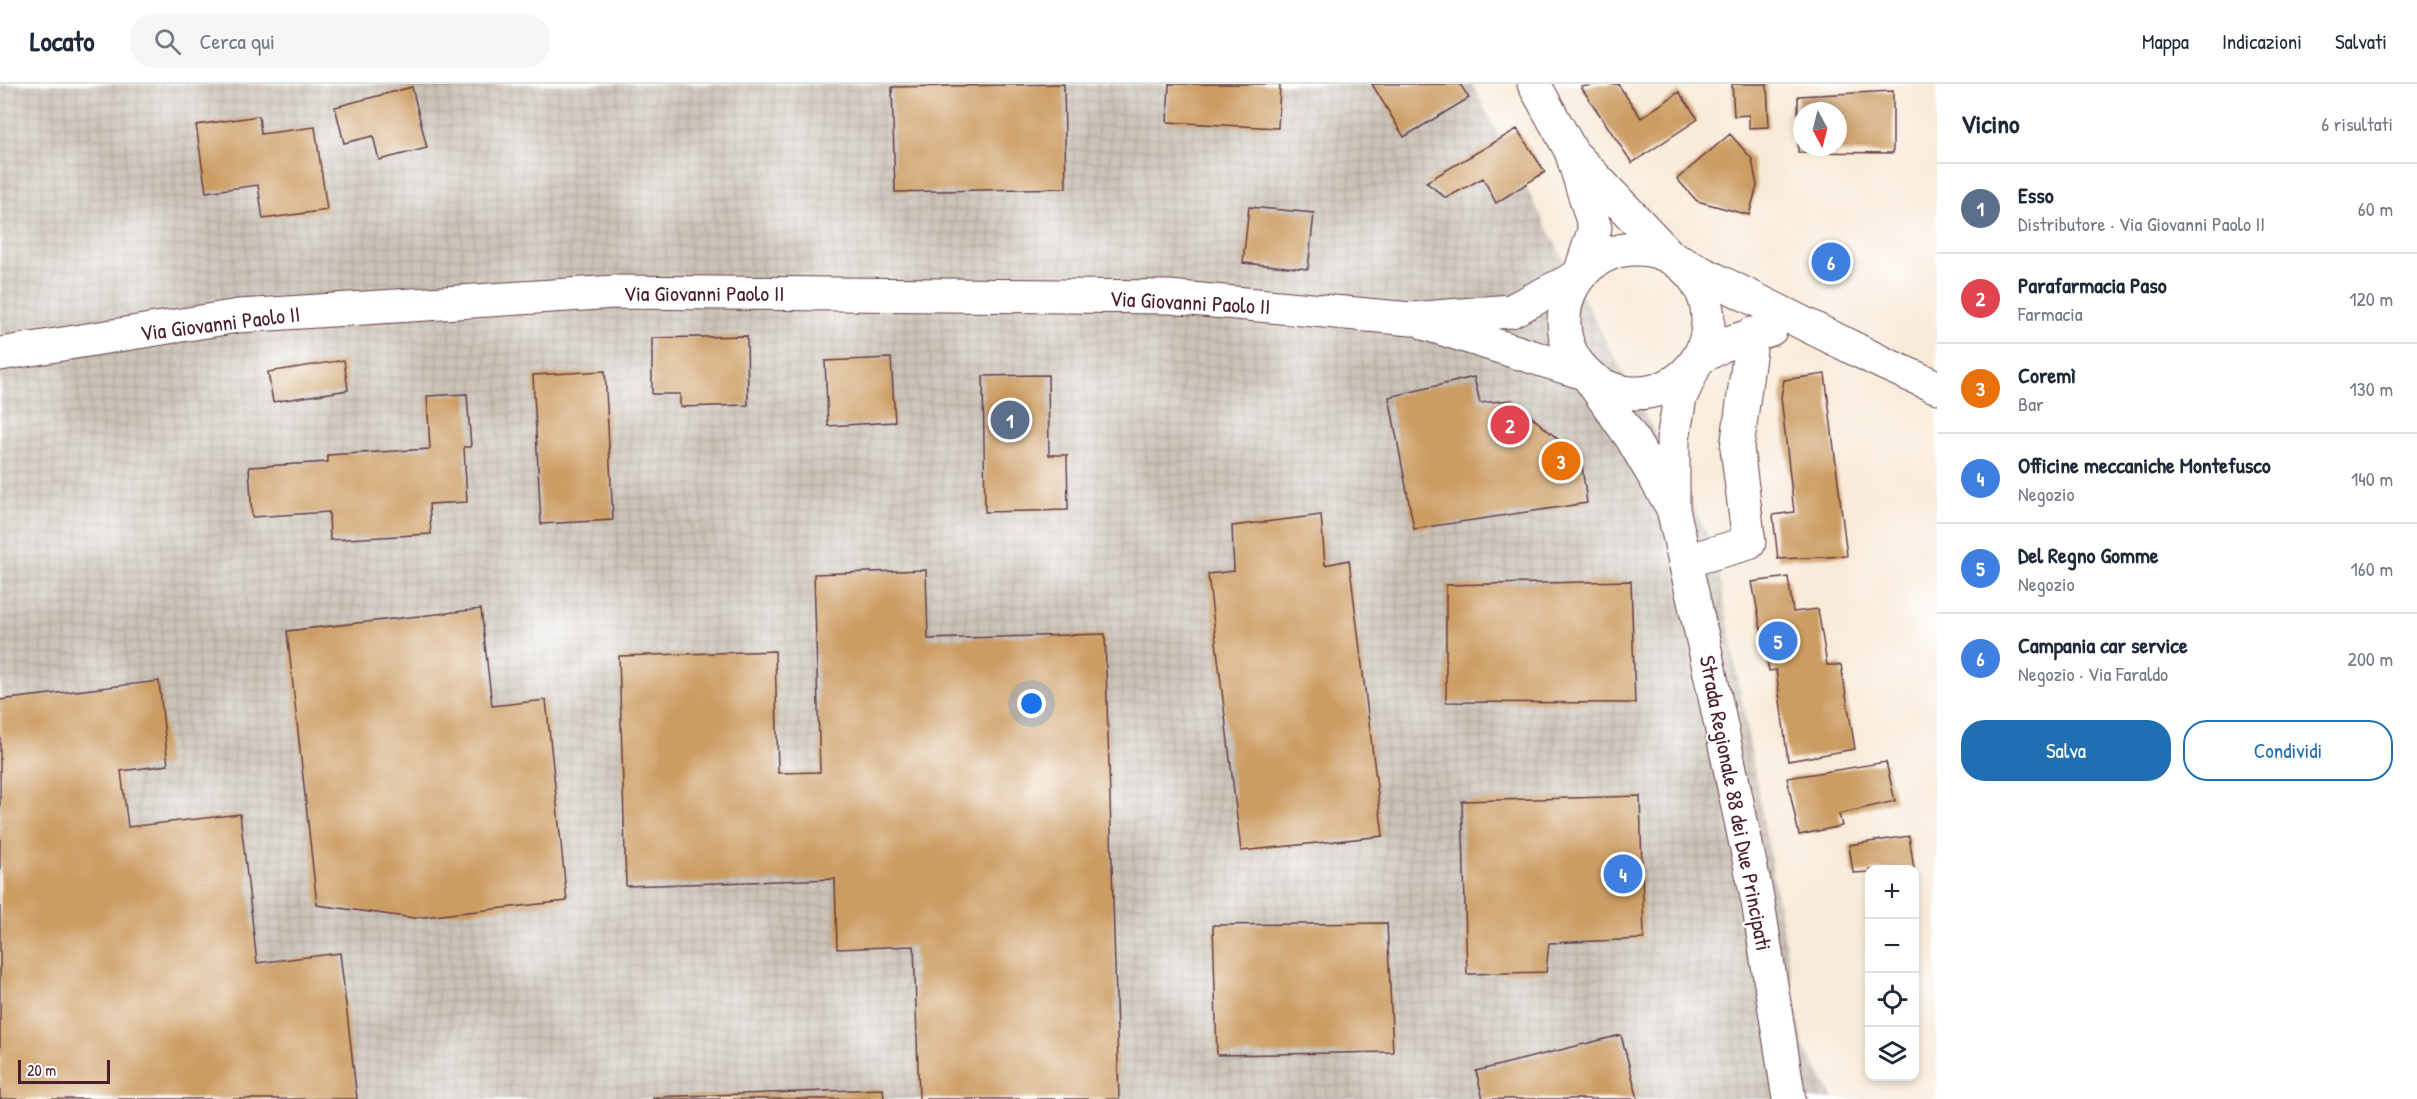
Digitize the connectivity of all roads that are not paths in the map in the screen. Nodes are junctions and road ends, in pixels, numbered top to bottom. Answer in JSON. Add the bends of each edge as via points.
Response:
{"nodes":[{"id":1,"x":1534,"y":84,"type":"edge"},
{"id":2,"x":1571,"y":151,"type":"junction"},
{"id":3,"x":1672,"y":258,"type":"junction"},
{"id":4,"x":1579,"y":276,"type":"junction"},
{"id":5,"x":1411,"y":319,"type":"junction"},
{"id":6,"x":1819,"y":329,"type":"junction"},
{"id":7,"x":1752,"y":334,"type":"junction"},
{"id":8,"x":0,"y":354,"type":"edge"},
{"id":9,"x":1698,"y":359,"type":"junction"},
{"id":10,"x":1587,"y":374,"type":"junction"},
{"id":11,"x":1937,"y":387,"type":"edge"},
{"id":12,"x":1673,"y":509,"type":"junction"},
{"id":13,"x":1685,"y":561,"type":"junction"},
{"id":14,"x":1789,"y":1099,"type":"edge"}],
"edges":[{"from":1,"to":2,"type":"street","name":"Strada Regionale 88 dei Due Principati"},
{"from":2,"to":3,"type":"street","name":"Strada Regionale 88 dei Due Principati"},
{"from":2,"to":4,"type":"street","name":"Strada Regionale 88 dei Due Principati","via":[[1595,228]]},
{"from":3,"to":4,"type":"street","name":"Strada Regionale 88 dei Due Principati","via":[[1651,250],[1628,249],[1605,256]]},
{"from":3,"to":6,"type":"street"},
{"from":3,"to":9,"type":"street","name":"Strada Regionale 88 dei Due Principati","via":[[1693,275],[1707,304],[1708,334]]},
{"from":4,"to":5,"type":"street","via":[[1511,311]]},
{"from":4,"to":10,"type":"street","name":"Strada Regionale 88 dei Due Principati","via":[[1567,300],[1564,324],[1568,345]]},
{"from":5,"to":8,"type":"street","name":"Via Giovanni Paolo II","via":[[1169,297],[615,292],[238,316]]},
{"from":5,"to":10,"type":"street"},
{"from":6,"to":7,"type":"street","via":[[1767,328]]},
{"from":6,"to":11,"type":"street"},
{"from":7,"to":9,"type":"street"},
{"from":7,"to":13,"type":"street","via":[[1737,448],[1749,543]]},
{"from":9,"to":10,"type":"street","name":"Strada Regionale 88 dei Due Principati","via":[[1677,381],[1654,392],[1620,392]]},
{"from":9,"to":12,"type":"street","name":"Strada Regionale 88 dei Due Principati","via":[[1680,398],[1673,439]]},
{"from":10,"to":12,"type":"street","name":"Strada Regionale 88 dei Due Principati","via":[[1631,437]]},
{"from":12,"to":13,"type":"street","name":"Strada Regionale 88 dei Due Principati"},
{"from":13,"to":14,"type":"street","name":"Strada Regionale 88 dei Due Principati","via":[[1758,902]]}]}
